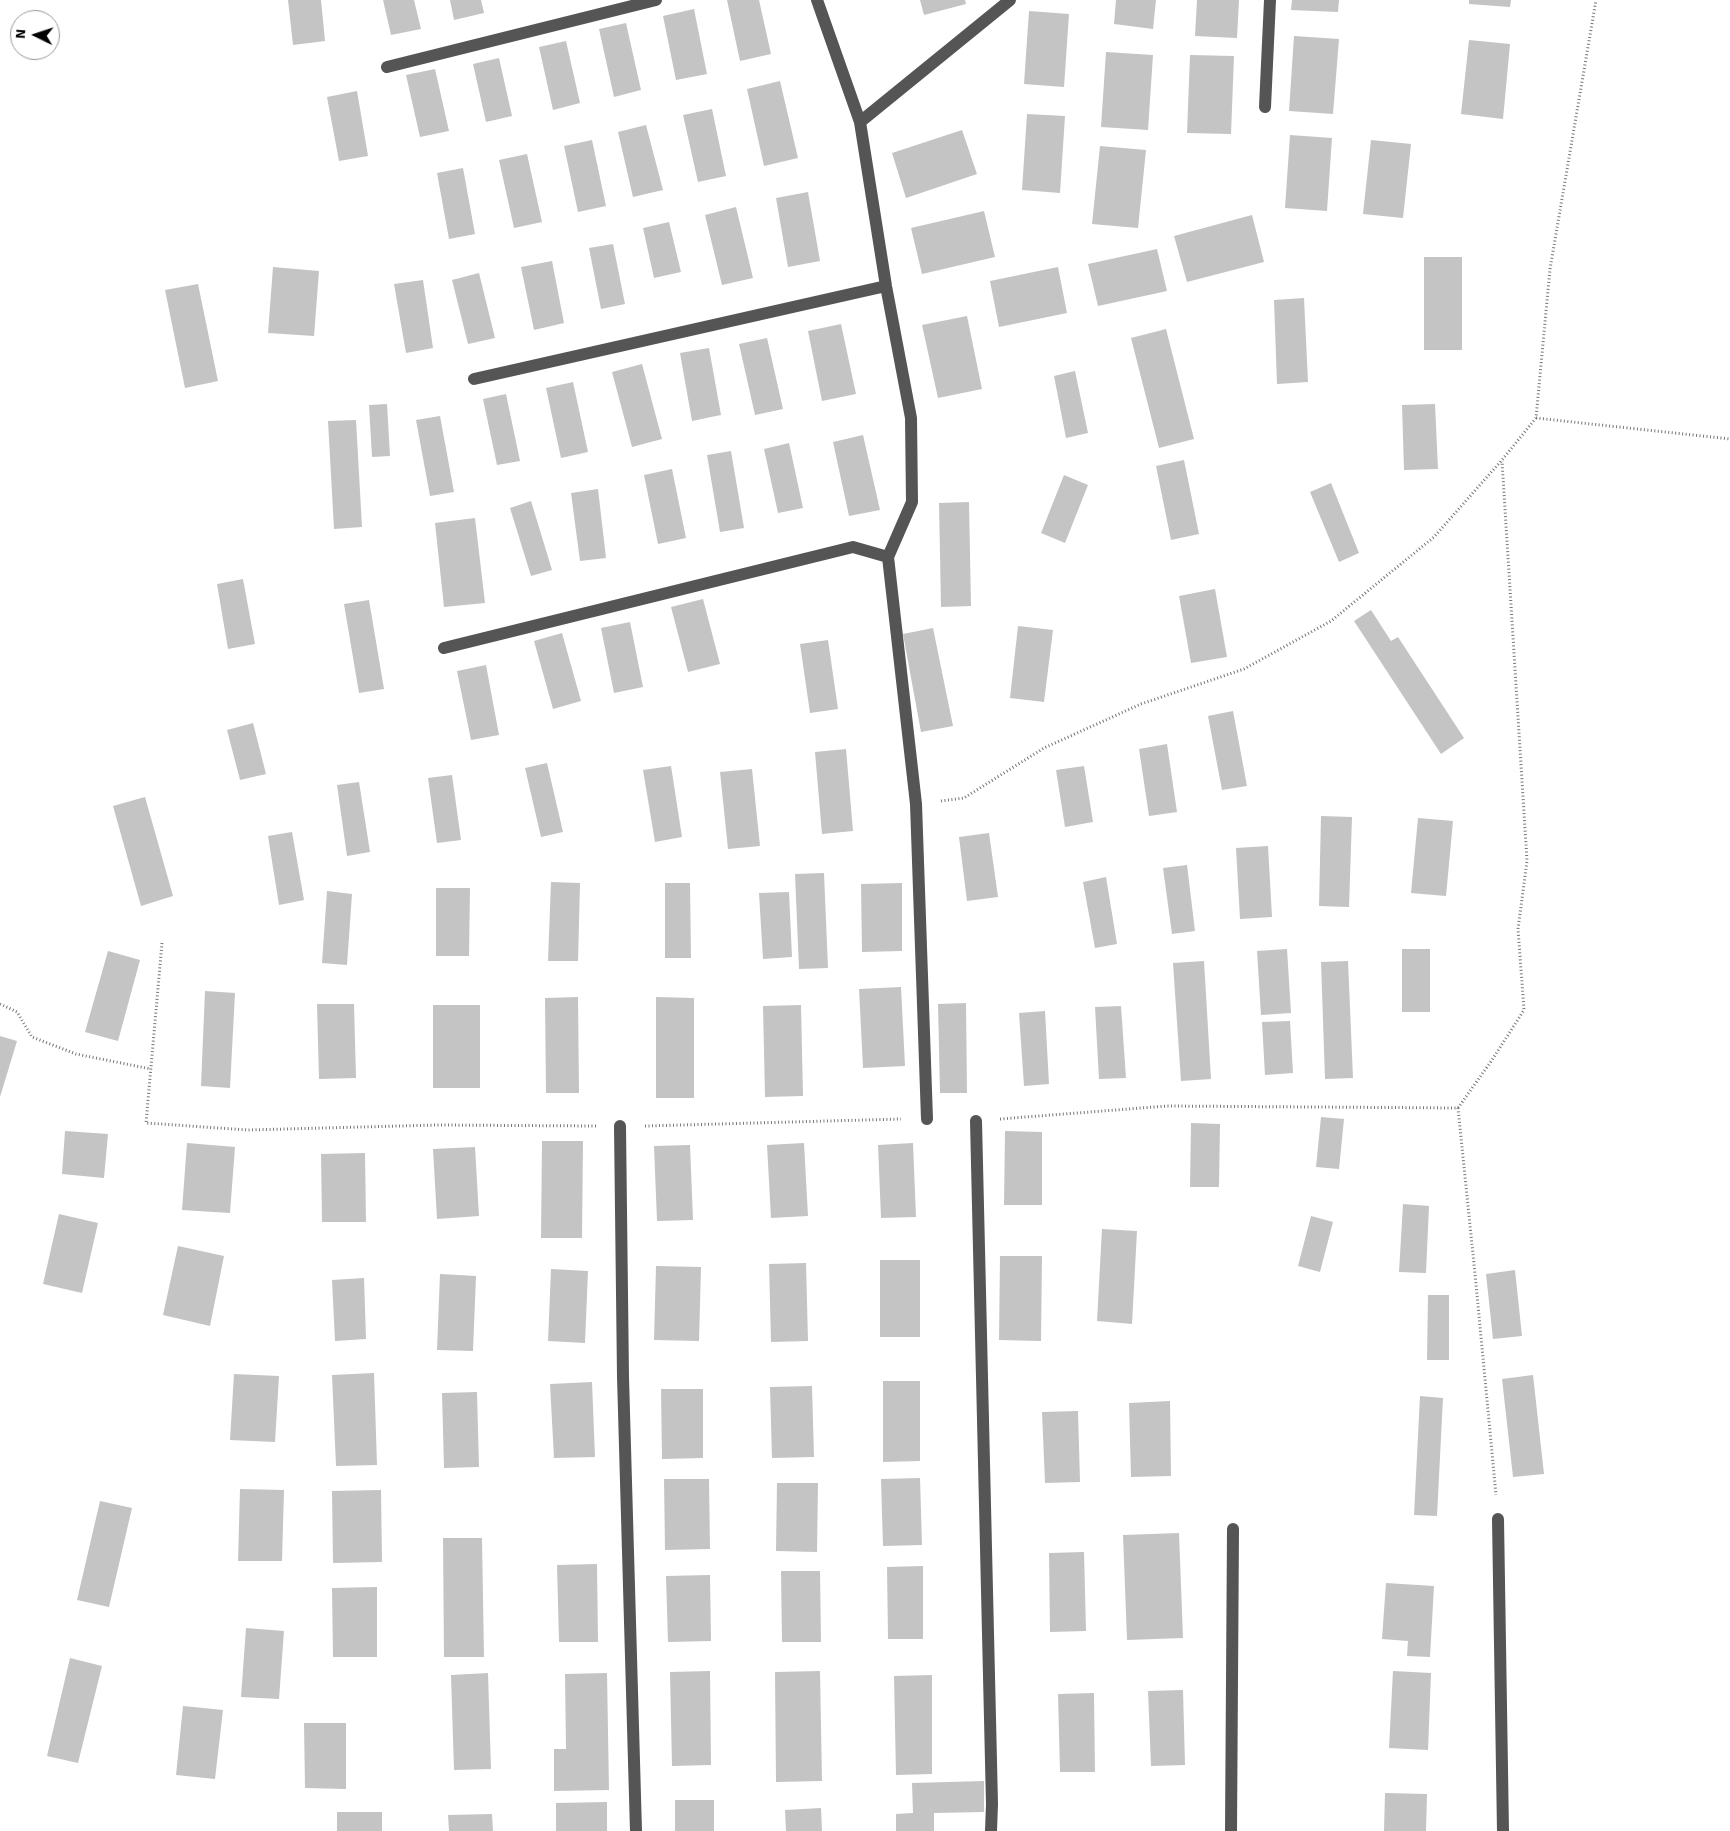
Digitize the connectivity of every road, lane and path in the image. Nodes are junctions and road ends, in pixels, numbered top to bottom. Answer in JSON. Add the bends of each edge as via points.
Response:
{"nodes":[{"id":1,"x":656,"y":0,"type":"edge"},
{"id":2,"x":817,"y":0,"type":"edge"},
{"id":3,"x":1010,"y":0,"type":"edge"},
{"id":4,"x":1270,"y":0,"type":"edge"},
{"id":5,"x":1596,"y":0,"type":"edge"},
{"id":6,"x":388,"y":67,"type":"dead end"},
{"id":7,"x":1265,"y":107,"type":"dead end"},
{"id":8,"x":860,"y":122,"type":"junction"},
{"id":9,"x":886,"y":286,"type":"junction"},
{"id":10,"x":474,"y":379,"type":"dead end"},
{"id":11,"x":1536,"y":418,"type":"junction"},
{"id":12,"x":1730,"y":439,"type":"edge"},
{"id":13,"x":1502,"y":460,"type":"junction"},
{"id":14,"x":888,"y":557,"type":"junction"},
{"id":15,"x":444,"y":648,"type":"dead end"},
{"id":16,"x":916,"y":804,"type":"junction"},
{"id":17,"x":162,"y":943,"type":"dead end"},
{"id":18,"x":0,"y":1004,"type":"edge"},
{"id":19,"x":151,"y":1068,"type":"junction"},
{"id":20,"x":1458,"y":1108,"type":"junction"},
{"id":21,"x":927,"y":1119,"type":"joint"},
{"id":22,"x":976,"y":1121,"type":"joint"},
{"id":23,"x":620,"y":1126,"type":"junction"},
{"id":24,"x":1498,"y":1519,"type":"joint"},
{"id":25,"x":1233,"y":1529,"type":"dead end"},
{"id":26,"x":636,"y":1831,"type":"edge"},
{"id":27,"x":991,"y":1831,"type":"edge"},
{"id":28,"x":1231,"y":1831,"type":"edge"},
{"id":29,"x":1503,"y":1831,"type":"edge"}],
"edges":[{"from":1,"to":6,"type":"street"},
{"from":2,"to":8,"type":"street"},
{"from":3,"to":8,"type":"street"},
{"from":4,"to":7,"type":"street"},
{"from":5,"to":11,"type":"path","via":[[1550,269]]},
{"from":8,"to":9,"type":"street"},
{"from":9,"to":10,"type":"street"},
{"from":9,"to":14,"type":"street","via":[[910,418],[912,502]]},
{"from":11,"to":12,"type":"path"},
{"from":11,"to":13,"type":"path"},
{"from":13,"to":16,"type":"path","via":[[1434,537],[1331,621],[1244,668],[1141,704],[1044,748],[964,798]]},
{"from":13,"to":20,"type":"path","via":[[1527,861],[1518,929],[1524,1010]]},
{"from":14,"to":15,"type":"street","via":[[853,547]]},
{"from":14,"to":16,"type":"street"},
{"from":16,"to":21,"type":"street"},
{"from":17,"to":19,"type":"path"},
{"from":18,"to":19,"type":"path","via":[[17,1012],[32,1037],[76,1054]]},
{"from":19,"to":23,"type":"path","via":[[146,1123],[248,1130],[438,1125]]},
{"from":20,"to":22,"type":"path","via":[[1167,1106]]},
{"from":20,"to":24,"type":"path"},
{"from":21,"to":23,"type":"path"},
{"from":22,"to":27,"type":"street"},
{"from":23,"to":26,"type":"street","via":[[623,1378]]},
{"from":24,"to":29,"type":"street"},
{"from":25,"to":28,"type":"street"}]}
